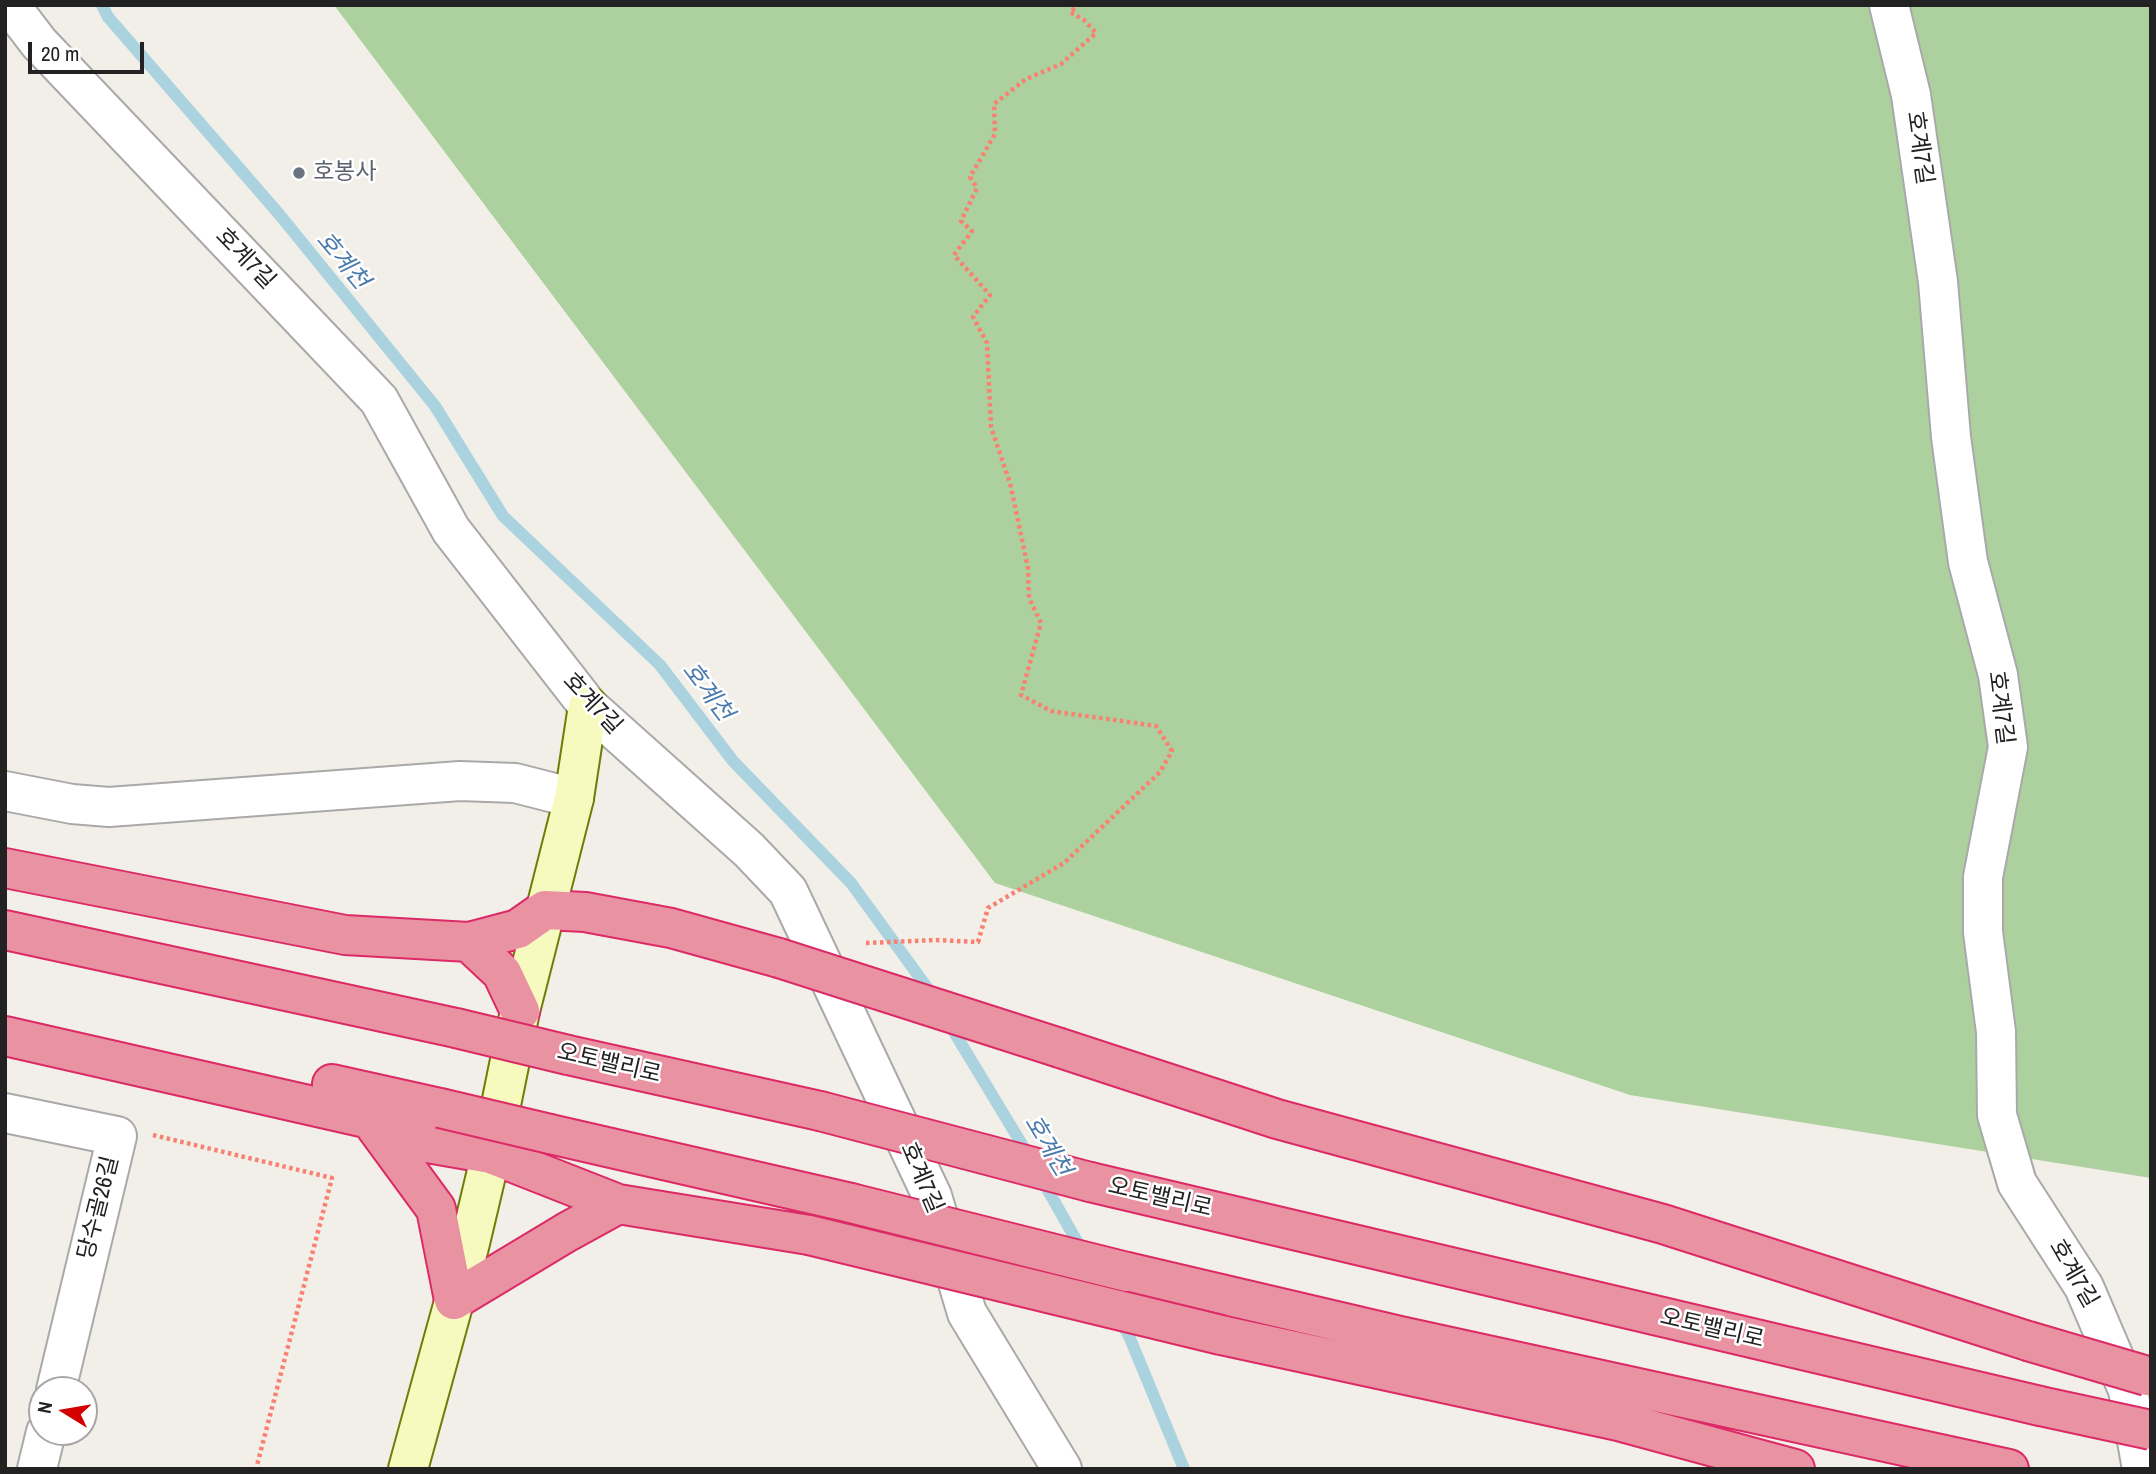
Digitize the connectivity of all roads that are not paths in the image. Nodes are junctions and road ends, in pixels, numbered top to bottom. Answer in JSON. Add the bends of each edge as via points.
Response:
{"nodes":[{"id":1,"x":10,"y":5,"type":"edge"},
{"id":2,"x":1889,"y":5,"type":"edge"},
{"id":3,"x":588,"y":706,"type":"junction"},
{"id":4,"x":5,"y":791,"type":"edge"},
{"id":5,"x":573,"y":798,"type":"junction"},
{"id":6,"x":5,"y":868,"type":"edge"},
{"id":7,"x":545,"y":910,"type":"junction"},
{"id":8,"x":5,"y":930,"type":"edge"},
{"id":9,"x":469,"y":942,"type":"junction"},
{"id":10,"x":5,"y":1011,"type":"edge"},
{"id":11,"x":520,"y":1011,"type":"junction"},
{"id":12,"x":5,"y":1036,"type":"edge"},
{"id":13,"x":5,"y":1112,"type":"edge"},
{"id":14,"x":370,"y":1119,"type":"junction"},
{"id":15,"x":491,"y":1154,"type":"junction"},
{"id":16,"x":618,"y":1205,"type":"junction"},
{"id":17,"x":454,"y":1300,"type":"junction"},
{"id":18,"x":59,"y":1376,"type":"edge"},
{"id":19,"x":2149,"y":1376,"type":"edge"},
{"id":20,"x":2151,"y":1430,"type":"edge"},
{"id":21,"x":43,"y":1446,"type":"edge"},
{"id":22,"x":37,"y":1469,"type":"edge"},
{"id":23,"x":408,"y":1469,"type":"edge"},
{"id":24,"x":1062,"y":1469,"type":"edge"},
{"id":25,"x":1796,"y":1469,"type":"edge"},
{"id":26,"x":2009,"y":1469,"type":"edge"},
{"id":27,"x":2142,"y":1469,"type":"edge"}],
"edges":[{"from":1,"to":3,"type":"street","name":"호계7길","via":[[39,43],[379,400],[451,530]]},
{"from":2,"to":27,"type":"street","name":"호계7길","via":[[1911,95],[1938,282],[1951,437],[1968,562],[1997,674],[2008,747],[1983,877],[1983,932],[1996,1032],[1997,1115],[2017,1183],[2084,1287],[2128,1390]]},
{"from":3,"to":5,"type":"street"},
{"from":3,"to":24,"type":"street","name":"호계7길","via":[[749,850],[788,891],[932,1196],[967,1313]]},
{"from":4,"to":5,"type":"street","via":[[109,807],[460,781],[515,783]]},
{"from":5,"to":7,"type":"street"},
{"from":6,"to":9,"type":"highway","via":[[345,935]]},
{"from":7,"to":9,"type":"highway","via":[[518,929]]},
{"from":7,"to":11,"type":"street"},
{"from":7,"to":19,"type":"highway","bridge":true,"via":[[585,912],[671,928],[779,958],[1277,1119],[1663,1224]]},
{"from":8,"to":20,"type":"highway","name":"오토밸리로","bridge":true,"via":[[820,1111],[1090,1182]]},
{"from":9,"to":11,"type":"highway","via":[[502,973]]},
{"from":10,"to":26,"type":"highway","bridge":true,"via":[[851,1203],[1399,1336]]},
{"from":11,"to":15,"type":"street"},
{"from":12,"to":14,"type":"highway"},
{"from":13,"to":18,"type":"street","name":"당수골26길","via":[[117,1136]]},
{"from":14,"to":15,"type":"highway","via":[[416,1140]]},
{"from":14,"to":17,"type":"highway","via":[[436,1209]]},
{"from":15,"to":16,"type":"highway"},
{"from":15,"to":17,"type":"street"},
{"from":16,"to":17,"type":"highway"},
{"from":16,"to":25,"type":"highway","bridge":true,"via":[[809,1235],[1221,1335],[1618,1421]]},
{"from":17,"to":23,"type":"street"},
{"from":21,"to":22,"type":"street"}]}
